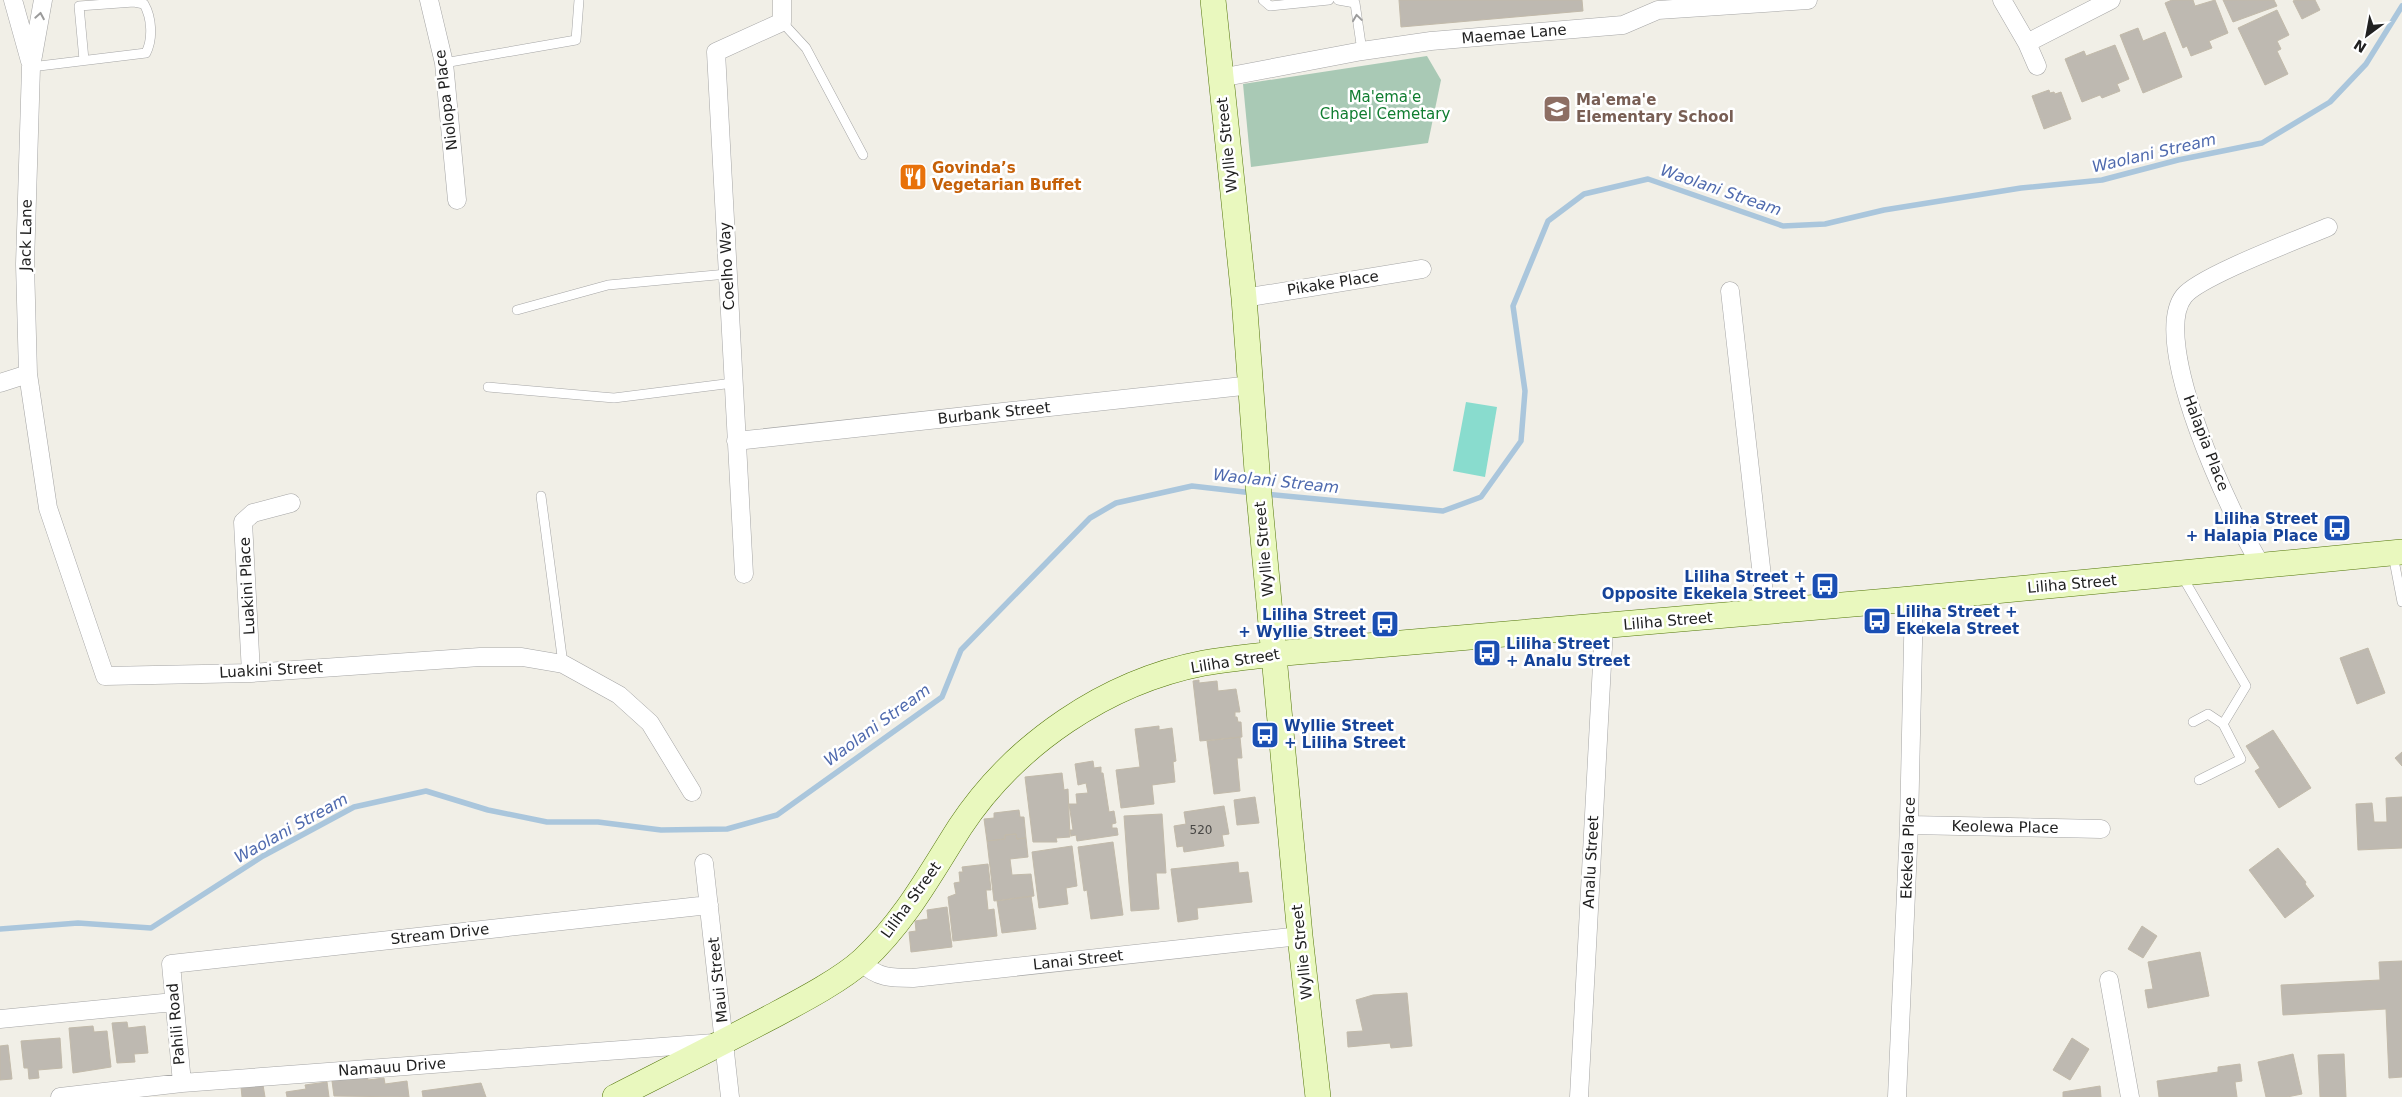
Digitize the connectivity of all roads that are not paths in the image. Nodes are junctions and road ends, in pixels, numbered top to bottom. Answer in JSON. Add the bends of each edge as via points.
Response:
{"nodes":[{"id":1,"x":13,"y":0,"type":"edge"},
{"id":2,"x":43,"y":0,"type":"edge"},
{"id":3,"x":429,"y":0,"type":"edge"},
{"id":4,"x":579,"y":0,"type":"edge"},
{"id":5,"x":782,"y":0,"type":"edge"},
{"id":6,"x":1213,"y":0,"type":"edge"},
{"id":7,"x":1263,"y":0,"type":"edge"},
{"id":8,"x":1329,"y":0,"type":"edge"},
{"id":9,"x":1338,"y":0,"type":"edge"},
{"id":10,"x":1808,"y":0,"type":"edge"},
{"id":11,"x":2002,"y":0,"type":"edge"},
{"id":12,"x":2111,"y":0,"type":"edge"},
{"id":13,"x":79,"y":3,"type":"edge"},
{"id":14,"x":782,"y":22,"type":"junction"},
{"id":15,"x":2027,"y":43,"type":"junction"},
{"id":16,"x":1362,"y":51,"type":"junction"},
{"id":17,"x":84,"y":60,"type":"junction"},
{"id":18,"x":444,"y":64,"type":"junction"},
{"id":19,"x":2037,"y":66,"type":"dead end"},
{"id":20,"x":31,"y":67,"type":"junction"},
{"id":21,"x":1220,"y":78,"type":"junction"},
{"id":22,"x":863,"y":155,"type":"dead end"},
{"id":23,"x":457,"y":200,"type":"dead end"},
{"id":24,"x":2328,"y":227,"type":"dead end"},
{"id":25,"x":1422,"y":269,"type":"dead end"},
{"id":26,"x":727,"y":274,"type":"junction"},
{"id":27,"x":1730,"y":291,"type":"dead end"},
{"id":28,"x":1244,"y":298,"type":"junction"},
{"id":29,"x":517,"y":310,"type":"dead end"},
{"id":30,"x":28,"y":374,"type":"junction"},
{"id":31,"x":0,"y":383,"type":"edge"},
{"id":32,"x":733,"y":383,"type":"junction"},
{"id":33,"x":1252,"y":386,"type":"junction"},
{"id":34,"x":488,"y":387,"type":"dead end"},
{"id":35,"x":736,"y":441,"type":"junction"},
{"id":36,"x":541,"y":496,"type":"dead end"},
{"id":37,"x":291,"y":503,"type":"dead end"},
{"id":38,"x":2397,"y":552,"type":"edge"},
{"id":39,"x":2261,"y":565,"type":"junction"},
{"id":40,"x":744,"y":574,"type":"dead end"},
{"id":41,"x":2180,"y":574,"type":"junction"},
{"id":42,"x":1914,"y":598,"type":"junction"},
{"id":43,"x":2402,"y":602,"type":"edge"},
{"id":44,"x":1766,"y":612,"type":"junction"},
{"id":45,"x":1604,"y":627,"type":"junction"},
{"id":46,"x":1273,"y":654,"type":"junction"},
{"id":47,"x":563,"y":664,"type":"junction"},
{"id":48,"x":251,"y":673,"type":"junction"},
{"id":49,"x":2193,"y":722,"type":"dead end"},
{"id":50,"x":2223,"y":724,"type":"junction"},
{"id":51,"x":2198,"y":780,"type":"dead end"},
{"id":52,"x":692,"y":792,"type":"dead end"},
{"id":53,"x":1909,"y":825,"type":"junction"},
{"id":54,"x":2101,"y":829,"type":"dead end"},
{"id":55,"x":704,"y":862,"type":"dead end"},
{"id":56,"x":710,"y":905,"type":"junction"},
{"id":57,"x":1300,"y":936,"type":"junction"},
{"id":58,"x":862,"y":962,"type":"junction"},
{"id":59,"x":170,"y":964,"type":"joint"},
{"id":60,"x":2108,"y":980,"type":"dead end"},
{"id":61,"x":174,"y":1002,"type":"junction"},
{"id":62,"x":0,"y":1019,"type":"edge"},
{"id":63,"x":724,"y":1042,"type":"junction"},
{"id":64,"x":182,"y":1083,"type":"junction"},
{"id":65,"x":60,"y":1097,"type":"edge"},
{"id":66,"x":614,"y":1097,"type":"edge"},
{"id":67,"x":730,"y":1097,"type":"edge"},
{"id":68,"x":1318,"y":1097,"type":"edge"},
{"id":69,"x":1579,"y":1097,"type":"edge"},
{"id":70,"x":1897,"y":1097,"type":"edge"},
{"id":71,"x":2130,"y":1097,"type":"edge"}],
"edges":[{"from":1,"to":20,"type":"street","name":"Jack Lane"},
{"from":20,"to":2,"type":"street","name":"Jack Lane","one_way":true},
{"from":3,"to":18,"type":"street","name":"Niolopa Place"},
{"from":4,"to":18,"type":"lane","via":[[576,40]]},
{"from":5,"to":14,"type":"street"},
{"from":6,"to":21,"type":"street","name":"Wyllie Street"},
{"from":7,"to":8,"type":"lane","via":[[1270,6]]},
{"from":16,"to":9,"type":"lane","one_way":true,"via":[[1355,3]]},
{"from":10,"to":16,"type":"street","name":"Maemae Lane","via":[[1658,10],[1623,26],[1431,41]]},
{"from":11,"to":15,"type":"street"},
{"from":12,"to":15,"type":"street"},
{"from":13,"to":17,"type":"lane"},
{"from":13,"to":17,"type":"lane","via":[[134,2],[144,4],[149,12],[151,43],[146,53]]},
{"from":14,"to":22,"type":"lane","via":[[806,48]]},
{"from":14,"to":26,"type":"street","name":"Coelho Way","via":[[716,52]]},
{"from":15,"to":19,"type":"street"},
{"from":16,"to":21,"type":"street","name":"Maemae Lane"},
{"from":17,"to":20,"type":"lane"},
{"from":18,"to":23,"type":"street","name":"Niolopa Place"},
{"from":20,"to":30,"type":"street","name":"Jack Lane","via":[[25,264]]},
{"from":21,"to":28,"type":"street","name":"Wyllie Street"},
{"from":24,"to":39,"type":"street","name":"Halapia Place","via":[[2194,288],[2186,294],[2175,314],[2177,356],[2189,404],[2245,539]]},
{"from":25,"to":28,"type":"street","name":"Pikake Place"},
{"from":26,"to":29,"type":"lane","via":[[608,285]]},
{"from":26,"to":32,"type":"street","name":"Coelho Way"},
{"from":27,"to":44,"type":"street"},
{"from":28,"to":33,"type":"street","name":"Wyllie Street"},
{"from":30,"to":31,"type":"street"},
{"from":30,"to":48,"type":"street","name":"Luakini Street","via":[[48,508],[105,676]]},
{"from":32,"to":34,"type":"lane","via":[[614,398]]},
{"from":32,"to":35,"type":"street","name":"Coelho Way"},
{"from":33,"to":35,"type":"street","name":"Burbank Street"},
{"from":33,"to":46,"type":"street","name":"Wyllie Street"},
{"from":35,"to":40,"type":"street","name":"Coelho Way"},
{"from":36,"to":47,"type":"lane"},
{"from":37,"to":48,"type":"street","name":"Luakini Place","via":[[253,513],[243,522]]},
{"from":38,"to":39,"type":"street","name":"Liliha Street"},
{"from":38,"to":43,"type":"lane"},
{"from":39,"to":41,"type":"street","name":"Liliha Street"},
{"from":41,"to":42,"type":"street","name":"Liliha Street"},
{"from":41,"to":50,"type":"lane","via":[[2246,686]]},
{"from":42,"to":44,"type":"street","name":"Liliha Street"},
{"from":42,"to":53,"type":"street","name":"Ekekela Place"},
{"from":44,"to":45,"type":"street","name":"Liliha Street"},
{"from":45,"to":46,"type":"street","name":"Liliha Street"},
{"from":45,"to":69,"type":"street","name":"Analu Street"},
{"from":46,"to":57,"type":"street","name":"Wyllie Street"},
{"from":46,"to":58,"type":"street","name":"Liliha Street","via":[[1203,663],[1132,685],[1097,702],[1053,731],[1019,758],[978,803],[915,900]]},
{"from":47,"to":48,"type":"street","name":"Luakini Street","via":[[522,657],[480,657]]},
{"from":47,"to":52,"type":"street","name":"Luakini Street","via":[[619,695],[650,723]]},
{"from":49,"to":50,"type":"lane","via":[[2208,714]]},
{"from":50,"to":51,"type":"lane","via":[[2241,760]]},
{"from":53,"to":54,"type":"street","name":"Keolewa Place"},
{"from":53,"to":70,"type":"street","name":"Ekekela Place"},
{"from":55,"to":56,"type":"street","name":"Maui Street"},
{"from":56,"to":59,"type":"street","name":"Stream Drive"},
{"from":56,"to":63,"type":"street","name":"Maui Street"},
{"from":57,"to":58,"type":"street","name":"Lanai Street","via":[[913,978],[882,977]]},
{"from":57,"to":68,"type":"street","name":"Wyllie Street"},
{"from":58,"to":63,"type":"street","name":"Liliha Street","via":[[804,1000]]},
{"from":59,"to":61,"type":"street","name":"Pahili Road"},
{"from":60,"to":71,"type":"street"},
{"from":61,"to":62,"type":"street"},
{"from":61,"to":64,"type":"street","name":"Pahili Road"},
{"from":63,"to":64,"type":"street","name":"Namauu Drive"},
{"from":63,"to":66,"type":"street","name":"Liliha Street"},
{"from":63,"to":67,"type":"street","name":"Maui Street"},
{"from":64,"to":65,"type":"street","name":"Namauu Drive"}]}
